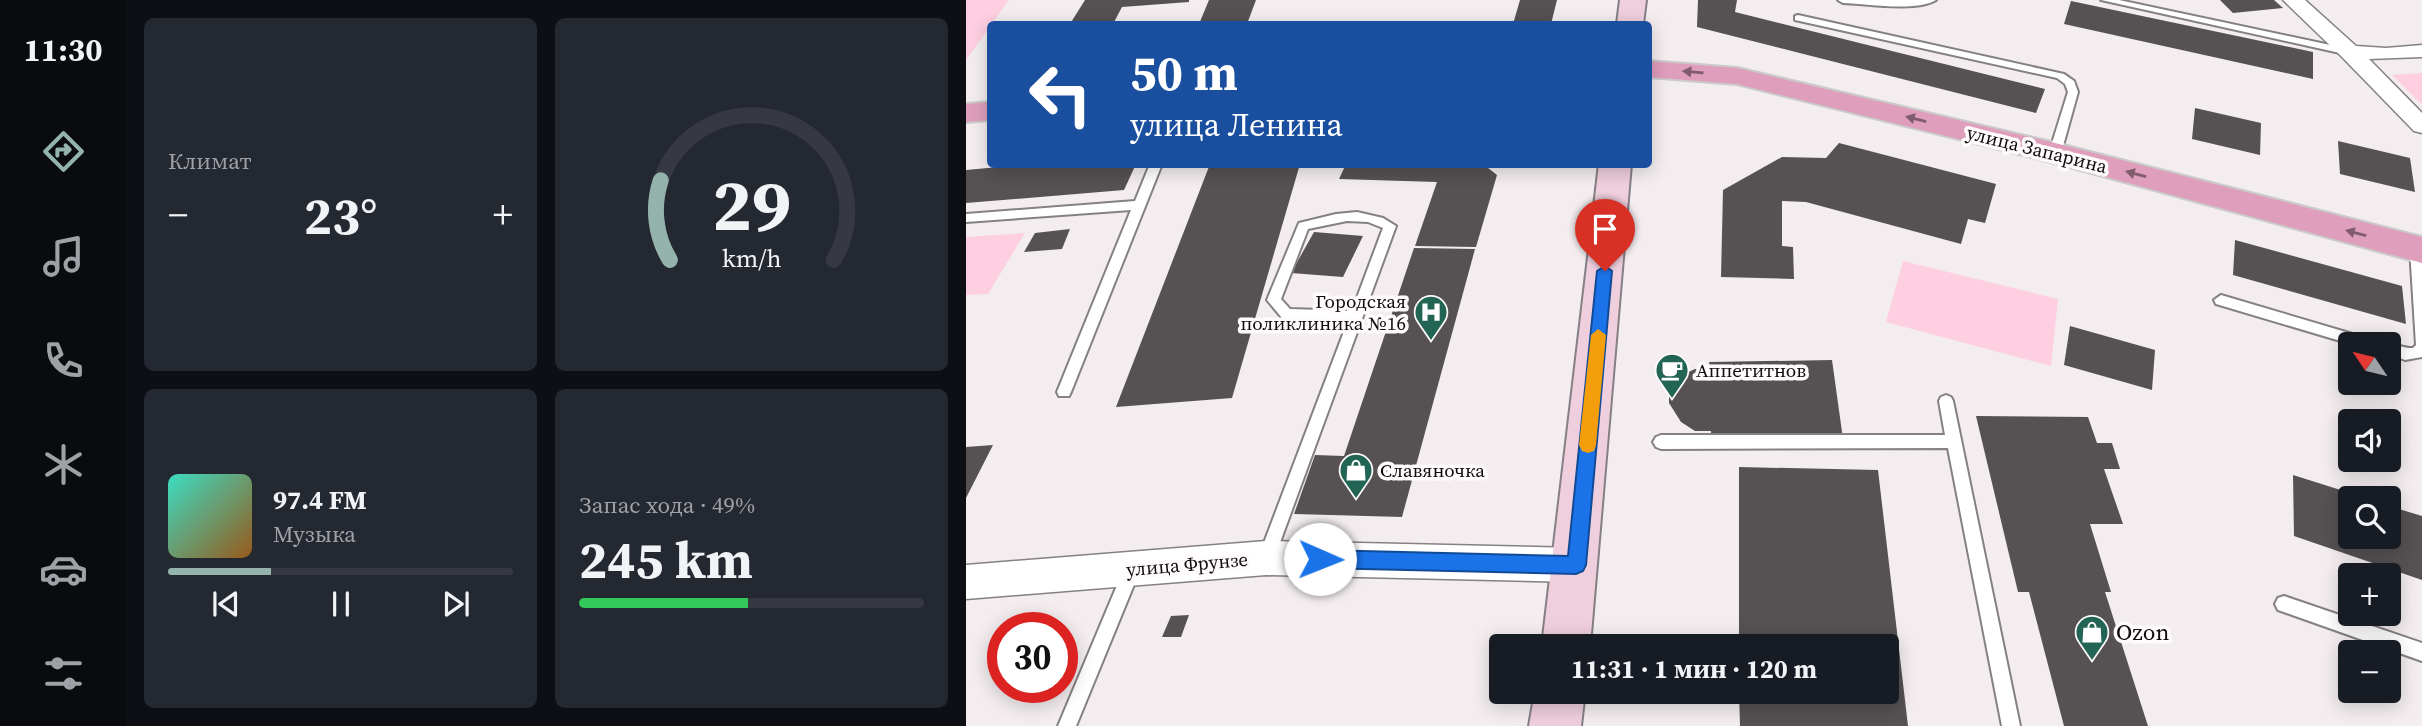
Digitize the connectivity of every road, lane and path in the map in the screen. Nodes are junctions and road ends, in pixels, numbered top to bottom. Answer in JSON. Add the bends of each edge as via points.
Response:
{"nodes":[{"id":1,"x":1633,"y":0,"type":"edge"},
{"id":2,"x":1843,"y":0,"type":"edge"},
{"id":3,"x":1931,"y":0,"type":"edge"},
{"id":4,"x":2106,"y":0,"type":"edge"},
{"id":5,"x":2293,"y":0,"type":"edge"},
{"id":6,"x":1798,"y":18,"type":"dead end"},
{"id":7,"x":1630,"y":21,"type":"edge"},
{"id":8,"x":2422,"y":51,"type":"edge"},
{"id":9,"x":2350,"y":52,"type":"junction"},
{"id":10,"x":1652,"y":69,"type":"edge"},
{"id":11,"x":987,"y":111,"type":"edge"},
{"id":12,"x":966,"y":113,"type":"edge"},
{"id":13,"x":2422,"y":126,"type":"edge"},
{"id":14,"x":2055,"y":153,"type":"junction"},
{"id":15,"x":1154,"y":168,"type":"edge"},
{"id":16,"x":1615,"y":168,"type":"edge"},
{"id":17,"x":1139,"y":205,"type":"junction"},
{"id":18,"x":966,"y":218,"type":"edge"},
{"id":19,"x":2419,"y":249,"type":"edge"},
{"id":20,"x":2221,"y":300,"type":"dead end"},
{"id":21,"x":1357,"y":316,"type":"junction"},
{"id":22,"x":2338,"y":334,"type":"edge"},
{"id":23,"x":2422,"y":345,"type":"edge"},
{"id":24,"x":2401,"y":353,"type":"edge"},
{"id":25,"x":1064,"y":392,"type":"dead end"},
{"id":26,"x":1946,"y":401,"type":"dead end"},
{"id":27,"x":1661,"y":442,"type":"dead end"},
{"id":28,"x":1954,"y":442,"type":"junction"},
{"id":29,"x":1266,"y":558,"type":"junction"},
{"id":30,"x":1576,"y":565,"type":"junction"},
{"id":31,"x":1132,"y":568,"type":"junction"},
{"id":32,"x":966,"y":582,"type":"edge"},
{"id":33,"x":2284,"y":604,"type":"dead end"},
{"id":34,"x":1567,"y":634,"type":"edge"},
{"id":35,"x":2422,"y":652,"type":"edge"},
{"id":36,"x":1558,"y":704,"type":"edge"},
{"id":37,"x":1068,"y":726,"type":"edge"},
{"id":38,"x":1555,"y":726,"type":"edge"},
{"id":39,"x":2011,"y":726,"type":"edge"}],
"edges":[{"from":1,"to":7,"type":"main road"},
{"from":2,"to":3,"type":"lane"},
{"from":4,"to":9,"type":"lane"},
{"from":5,"to":9,"type":"street"},
{"from":6,"to":14,"type":"lane","via":[[2060,76],[2073,92]]},
{"from":8,"to":9,"type":"street"},
{"from":9,"to":13,"type":"street"},
{"from":14,"to":10,"type":"main road","name":"улица Запарина","one_way":true,"via":[[1737,76]]},
{"from":11,"to":12,"type":"main road"},
{"from":19,"to":14,"type":"main road","name":"улица Запарина","one_way":true},
{"from":15,"to":17,"type":"lane"},
{"from":16,"to":30,"type":"main road"},
{"from":17,"to":18,"type":"lane"},
{"from":17,"to":25,"type":"lane"},
{"from":19,"to":23,"type":"lane"},
{"from":20,"to":22,"type":"lane"},
{"from":21,"to":21,"type":"lane","via":[[1390,226],[1373,216],[1339,216],[1303,226],[1274,300],[1287,314]]},
{"from":21,"to":29,"type":"lane"},
{"from":23,"to":24,"type":"lane","via":[[2417,353]]},
{"from":26,"to":28,"type":"lane"},
{"from":27,"to":28,"type":"lane"},
{"from":28,"to":39,"type":"lane"},
{"from":29,"to":30,"type":"street","name":"улица Фрунзе"},
{"from":29,"to":31,"type":"street","name":"улица Фрунзе"},
{"from":30,"to":34,"type":"main road"},
{"from":31,"to":32,"type":"street","name":"улица Фрунзе"},
{"from":31,"to":37,"type":"lane"},
{"from":33,"to":35,"type":"lane"},
{"from":36,"to":38,"type":"main road"}]}
